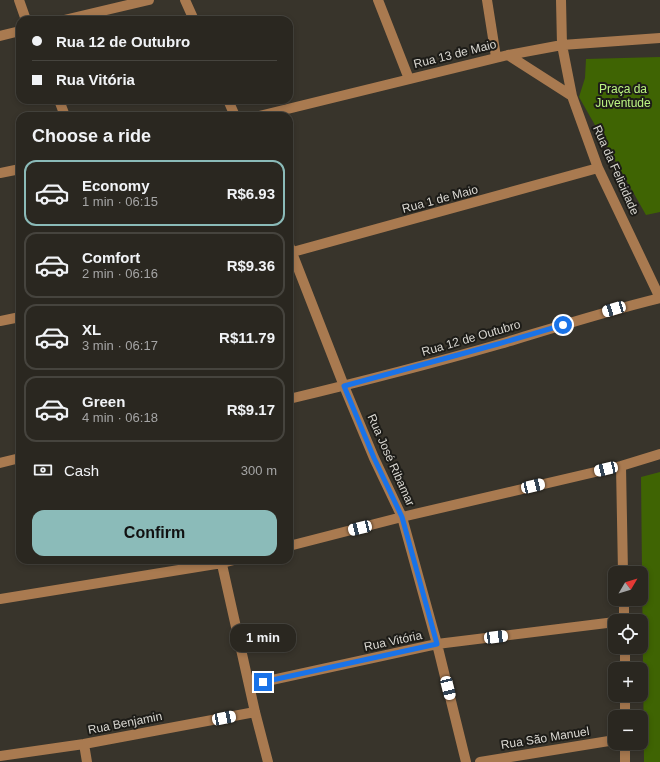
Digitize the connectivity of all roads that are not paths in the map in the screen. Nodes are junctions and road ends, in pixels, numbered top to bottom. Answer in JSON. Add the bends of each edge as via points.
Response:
{"nodes":[{"id":1,"x":19,"y":0,"type":"edge"},
{"id":2,"x":149,"y":0,"type":"edge"},
{"id":3,"x":185,"y":0,"type":"edge"},
{"id":4,"x":378,"y":0,"type":"edge"},
{"id":5,"x":487,"y":0,"type":"edge"},
{"id":6,"x":561,"y":0,"type":"edge"},
{"id":7,"x":25,"y":16,"type":"edge"},
{"id":8,"x":81,"y":16,"type":"edge"},
{"id":9,"x":192,"y":16,"type":"edge"},
{"id":10,"x":16,"y":32,"type":"edge"},
{"id":11,"x":0,"y":36,"type":"edge"},
{"id":12,"x":660,"y":38,"type":"edge"},
{"id":13,"x":562,"y":45,"type":"junction"},
{"id":14,"x":508,"y":55,"type":"junction"},
{"id":15,"x":496,"y":57,"type":"junction"},
{"id":16,"x":408,"y":79,"type":"junction"},
{"id":17,"x":572,"y":96,"type":"junction"},
{"id":18,"x":275,"y":112,"type":"edge"},
{"id":19,"x":598,"y":168,"type":"junction"},
{"id":20,"x":16,"y":170,"type":"edge"},
{"id":21,"x":0,"y":173,"type":"edge"},
{"id":22,"x":293,"y":249,"type":"edge"},
{"id":23,"x":293,"y":258,"type":"edge"},
{"id":24,"x":657,"y":286,"type":"edge"},
{"id":25,"x":660,"y":298,"type":"edge"},
{"id":26,"x":16,"y":318,"type":"edge"},
{"id":27,"x":0,"y":321,"type":"edge"},
{"id":28,"x":344,"y":386,"type":"junction"},
{"id":29,"x":293,"y":398,"type":"edge"},
{"id":30,"x":660,"y":454,"type":"edge"},
{"id":31,"x":16,"y":459,"type":"edge"},
{"id":32,"x":0,"y":463,"type":"edge"},
{"id":33,"x":620,"y":466,"type":"junction"},
{"id":34,"x":402,"y":517,"type":"junction"},
{"id":35,"x":293,"y":545,"type":"edge"},
{"id":36,"x":209,"y":564,"type":"edge"},
{"id":37,"x":221,"y":564,"type":"edge"},
{"id":38,"x":623,"y":566,"type":"edge"},
{"id":39,"x":0,"y":599,"type":"edge"},
{"id":40,"x":608,"y":623,"type":"edge"},
{"id":41,"x":437,"y":644,"type":"junction"},
{"id":42,"x":249,"y":685,"type":"junction"},
{"id":43,"x":255,"y":712,"type":"junction"},
{"id":44,"x":608,"y":741,"type":"edge"},
{"id":45,"x":84,"y":744,"type":"junction"},
{"id":46,"x":626,"y":750,"type":"edge"},
{"id":47,"x":0,"y":756,"type":"edge"},
{"id":48,"x":87,"y":762,"type":"edge"},
{"id":49,"x":268,"y":762,"type":"edge"},
{"id":50,"x":466,"y":762,"type":"edge"},
{"id":51,"x":480,"y":762,"type":"edge"},
{"id":52,"x":626,"y":762,"type":"edge"}],
"edges":[{"from":1,"to":7,"type":"street"},
{"from":2,"to":8,"type":"street"},
{"from":3,"to":9,"type":"street"},
{"from":4,"to":16,"type":"street"},
{"from":5,"to":15,"type":"street"},
{"from":6,"to":13,"type":"street","name":"Rua da Felicidade"},
{"from":10,"to":11,"type":"street"},
{"from":12,"to":13,"type":"street","name":"Rua 13 de Maio"},
{"from":13,"to":14,"type":"street","name":"Rua 13 de Maio"},
{"from":13,"to":17,"type":"street","name":"Rua da Felicidade"},
{"from":14,"to":15,"type":"street","name":"Rua 13 de Maio"},
{"from":14,"to":17,"type":"street"},
{"from":15,"to":16,"type":"street","name":"Rua 13 de Maio"},
{"from":16,"to":18,"type":"street","name":"Rua 13 de Maio"},
{"from":17,"to":19,"type":"street","name":"Rua da Felicidade"},
{"from":19,"to":22,"type":"street","name":"Rua 1 de Maio"},
{"from":19,"to":24,"type":"street","name":"Rua da Felicidade"},
{"from":20,"to":21,"type":"street"},
{"from":23,"to":28,"type":"street","name":"Rua José Ribamar"},
{"from":24,"to":25,"type":"street","name":"Rua da Felicidade"},
{"from":25,"to":28,"type":"street","name":"Rua 12 de Outubro"},
{"from":26,"to":27,"type":"street"},
{"from":28,"to":29,"type":"street","name":"Rua 12 de Outubro"},
{"from":28,"to":34,"type":"street","name":"Rua José Ribamar"},
{"from":30,"to":33,"type":"street"},
{"from":31,"to":32,"type":"street"},
{"from":33,"to":34,"type":"street"},
{"from":33,"to":38,"type":"street"},
{"from":34,"to":35,"type":"street"},
{"from":34,"to":41,"type":"street","name":"Rua José Ribamar"},
{"from":36,"to":39,"type":"street"},
{"from":37,"to":42,"type":"street"},
{"from":40,"to":41,"type":"street","name":"Rua Vitória"},
{"from":41,"to":42,"type":"street","name":"Rua Vitória"},
{"from":41,"to":50,"type":"street","name":"Rua José Ribamar"},
{"from":42,"to":43,"type":"street"},
{"from":43,"to":45,"type":"street","name":"Rua Benjamin"},
{"from":43,"to":49,"type":"street"},
{"from":44,"to":51,"type":"street","name":"Rua São Manuel"},
{"from":45,"to":47,"type":"street","name":"Rua Benjamin"},
{"from":45,"to":48,"type":"street"},
{"from":46,"to":52,"type":"street"}]}
